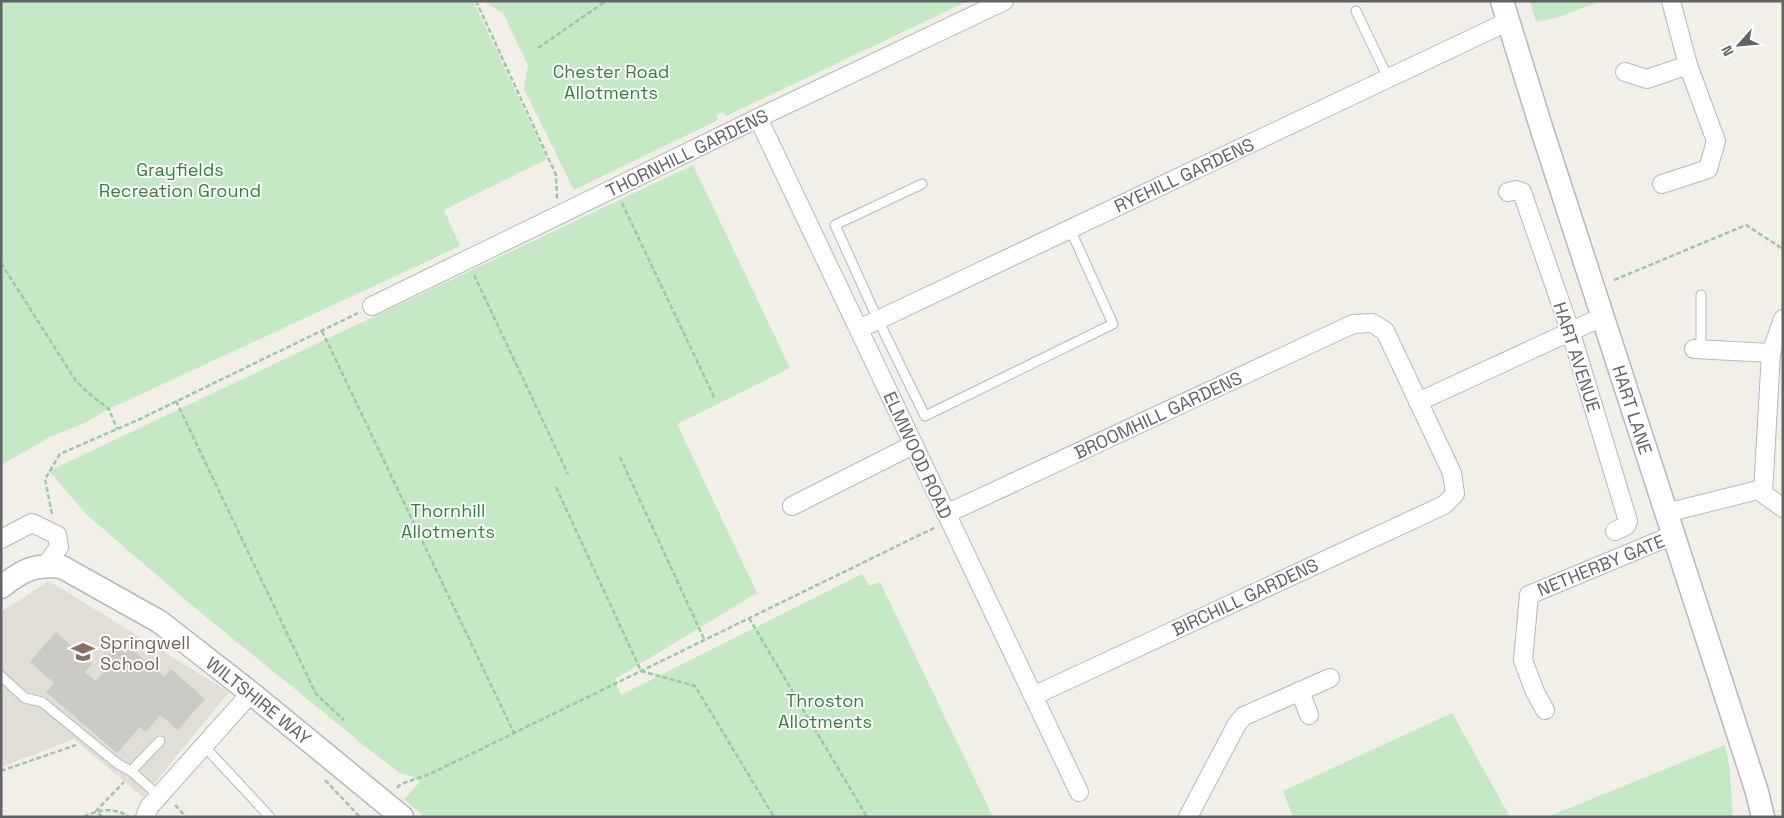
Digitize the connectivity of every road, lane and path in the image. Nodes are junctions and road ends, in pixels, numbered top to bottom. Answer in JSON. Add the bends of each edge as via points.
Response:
{"nodes":[{"id":1,"x":476,"y":1,"type":"edge"},
{"id":2,"x":606,"y":1,"type":"edge"},
{"id":3,"x":1004,"y":1,"type":"edge"},
{"id":4,"x":1671,"y":1,"type":"edge"},
{"id":5,"x":1356,"y":11,"type":"dead end"},
{"id":6,"x":1505,"y":11,"type":"edge"},
{"id":7,"x":538,"y":48,"type":"dead end"},
{"id":8,"x":1688,"y":65,"type":"junction"},
{"id":9,"x":1625,"y":72,"type":"dead end"},
{"id":10,"x":1388,"y":78,"type":"junction"},
{"id":11,"x":758,"y":118,"type":"junction"},
{"id":12,"x":922,"y":184,"type":"dead end"},
{"id":13,"x":1662,"y":184,"type":"dead end"},
{"id":14,"x":615,"y":188,"type":"junction"},
{"id":15,"x":1508,"y":192,"type":"dead end"},
{"id":16,"x":562,"y":214,"type":"junction"},
{"id":17,"x":1070,"y":229,"type":"junction"},
{"id":18,"x":1783,"y":249,"type":"edge"},
{"id":19,"x":467,"y":260,"type":"junction"},
{"id":20,"x":1,"y":262,"type":"edge"},
{"id":21,"x":1614,"y":280,"type":"dead end"},
{"id":22,"x":1701,"y":295,"type":"dead end"},
{"id":23,"x":372,"y":306,"type":"joint"},
{"id":24,"x":1604,"y":316,"type":"junction"},
{"id":25,"x":1783,"y":319,"type":"edge"},
{"id":26,"x":878,"y":320,"type":"junction"},
{"id":27,"x":859,"y":330,"type":"junction"},
{"id":28,"x":322,"y":331,"type":"junction"},
{"id":29,"x":1571,"y":332,"type":"junction"},
{"id":30,"x":1698,"y":349,"type":"joint"},
{"id":31,"x":1771,"y":353,"type":"junction"},
{"id":32,"x":716,"y":399,"type":"dead end"},
{"id":33,"x":176,"y":401,"type":"junction"},
{"id":34,"x":1418,"y":402,"type":"junction"},
{"id":35,"x":117,"y":429,"type":"junction"},
{"id":36,"x":913,"y":444,"type":"junction"},
{"id":37,"x":620,"y":457,"type":"dead end"},
{"id":38,"x":568,"y":474,"type":"dead end"},
{"id":39,"x":556,"y":487,"type":"dead end"},
{"id":40,"x":1763,"y":493,"type":"junction"},
{"id":41,"x":792,"y":506,"type":"dead end"},
{"id":42,"x":1783,"y":508,"type":"edge"},
{"id":43,"x":52,"y":512,"type":"junction"},
{"id":44,"x":1666,"y":513,"type":"junction"},
{"id":45,"x":948,"y":517,"type":"junction"},
{"id":46,"x":57,"y":528,"type":"junction"},
{"id":47,"x":1615,"y":531,"type":"dead end"},
{"id":48,"x":1674,"y":535,"type":"junction"},
{"id":49,"x":1,"y":539,"type":"edge"},
{"id":50,"x":46,"y":565,"type":"junction"},
{"id":51,"x":1,"y":586,"type":"edge"},
{"id":52,"x":749,"y":618,"type":"junction"},
{"id":53,"x":704,"y":640,"type":"junction"},
{"id":54,"x":641,"y":671,"type":"junction"},
{"id":55,"x":1,"y":676,"type":"edge"},
{"id":56,"x":1330,"y":678,"type":"dead end"},
{"id":57,"x":1300,"y":691,"type":"junction"},
{"id":58,"x":251,"y":693,"type":"junction"},
{"id":59,"x":1033,"y":696,"type":"junction"},
{"id":60,"x":1545,"y":710,"type":"dead end"},
{"id":61,"x":1309,"y":715,"type":"dead end"},
{"id":62,"x":344,"y":720,"type":"dead end"},
{"id":63,"x":514,"y":732,"type":"junction"},
{"id":64,"x":160,"y":741,"type":"dead end"},
{"id":65,"x":76,"y":745,"type":"dead end"},
{"id":66,"x":204,"y":746,"type":"junction"},
{"id":67,"x":1,"y":771,"type":"edge"},
{"id":68,"x":131,"y":771,"type":"junction"},
{"id":69,"x":118,"y":779,"type":"dead end"},
{"id":70,"x":1078,"y":792,"type":"dead end"},
{"id":71,"x":159,"y":796,"type":"junction"},
{"id":72,"x":384,"y":802,"type":"junction"},
{"id":73,"x":175,"y":805,"type":"dead end"},
{"id":74,"x":96,"y":811,"type":"junction"},
{"id":75,"x":84,"y":817,"type":"edge"},
{"id":76,"x":102,"y":817,"type":"edge"},
{"id":77,"x":129,"y":817,"type":"edge"},
{"id":78,"x":144,"y":817,"type":"edge"},
{"id":79,"x":186,"y":817,"type":"edge"},
{"id":80,"x":270,"y":817,"type":"edge"},
{"id":81,"x":402,"y":817,"type":"edge"},
{"id":82,"x":774,"y":817,"type":"edge"},
{"id":83,"x":867,"y":817,"type":"edge"},
{"id":84,"x":1188,"y":817,"type":"edge"},
{"id":85,"x":1763,"y":817,"type":"edge"}],
"edges":[{"from":1,"to":16,"type":"path","via":[[556,175],[556,197]]},
{"from":2,"to":7,"type":"path"},
{"from":3,"to":11,"type":"street","name":"THORNHILL GARDENS"},
{"from":4,"to":8,"type":"street"},
{"from":5,"to":10,"type":"lane"},
{"from":6,"to":10,"type":"street","name":"RYEHILL GARDENS"},
{"from":6,"to":24,"type":"street","name":"HART LANE"},
{"from":8,"to":9,"type":"street","via":[[1647,79]]},
{"from":8,"to":13,"type":"street","via":[[1716,141],[1708,169]]},
{"from":10,"to":17,"type":"street","name":"RYEHILL GARDENS"},
{"from":11,"to":14,"type":"street","name":"THORNHILL GARDENS"},
{"from":11,"to":27,"type":"street","name":"ELMWOOD ROAD"},
{"from":12,"to":26,"type":"lane","via":[[835,225]]},
{"from":14,"to":16,"type":"street","name":"THORNHILL GARDENS"},
{"from":14,"to":32,"type":"path"},
{"from":15,"to":29,"type":"street","name":"HART AVENUE","via":[[1522,192]]},
{"from":16,"to":19,"type":"street","name":"THORNHILL GARDENS"},
{"from":17,"to":26,"type":"street","name":"RYEHILL GARDENS"},
{"from":17,"to":26,"type":"lane","via":[[1113,324],[925,416]]},
{"from":18,"to":21,"type":"path","via":[[1746,225]]},
{"from":19,"to":23,"type":"street","name":"THORNHILL GARDENS"},
{"from":19,"to":38,"type":"path"},
{"from":20,"to":35,"type":"path","via":[[76,381],[108,408]]},
{"from":22,"to":30,"type":"lane"},
{"from":23,"to":28,"type":"path"},
{"from":24,"to":29,"type":"street"},
{"from":24,"to":44,"type":"street","name":"HART LANE"},
{"from":25,"to":31,"type":"street"},
{"from":26,"to":27,"type":"street","name":"RYEHILL GARDENS"},
{"from":27,"to":36,"type":"street","name":"ELMWOOD ROAD"},
{"from":28,"to":33,"type":"path"},
{"from":28,"to":63,"type":"path"},
{"from":29,"to":34,"type":"street"},
{"from":29,"to":47,"type":"street","name":"HART AVENUE","via":[[1628,522]]},
{"from":30,"to":31,"type":"street"},
{"from":31,"to":40,"type":"street"},
{"from":33,"to":35,"type":"path"},
{"from":33,"to":62,"type":"path","via":[[316,694]]},
{"from":34,"to":45,"type":"street","name":"BROOMHILL GARDENS","via":[[1385,331],[1372,323],[1353,324]]},
{"from":34,"to":59,"type":"street","name":"BIRCHILL GARDENS","via":[[1452,473],[1455,494],[1444,505]]},
{"from":35,"to":43,"type":"path","via":[[60,454],[45,479]]},
{"from":36,"to":41,"type":"street"},
{"from":36,"to":45,"type":"street","name":"ELMWOOD ROAD"},
{"from":37,"to":53,"type":"path"},
{"from":39,"to":54,"type":"path"},
{"from":40,"to":42,"type":"street"},
{"from":40,"to":44,"type":"street","via":[[1758,490]]},
{"from":43,"to":46,"type":"path"},
{"from":43,"to":46,"type":"path"},
{"from":44,"to":48,"type":"street","name":"HART LANE"},
{"from":45,"to":52,"type":"path"},
{"from":45,"to":59,"type":"street","name":"ELMWOOD ROAD"},
{"from":46,"to":49,"type":"street","via":[[32,523]]},
{"from":46,"to":50,"type":"street","via":[[59,548]]},
{"from":48,"to":60,"type":"street","name":"NETHERBY GATE","via":[[1529,595],[1523,660]]},
{"from":48,"to":85,"type":"street","name":"HART LANE"},
{"from":50,"to":51,"type":"street","name":"WILTSHIRE WAY","via":[[22,571]]},
{"from":50,"to":58,"type":"street","name":"WILTSHIRE WAY","via":[[62,567],[160,622]]},
{"from":52,"to":53,"type":"path"},
{"from":52,"to":83,"type":"path"},
{"from":53,"to":54,"type":"path"},
{"from":54,"to":63,"type":"path"},
{"from":54,"to":82,"type":"path","via":[[695,686]]},
{"from":55,"to":68,"type":"lane","via":[[25,698],[42,702]]},
{"from":56,"to":57,"type":"street"},
{"from":57,"to":61,"type":"street"},
{"from":57,"to":84,"type":"street","via":[[1244,716]]},
{"from":58,"to":66,"type":"street"},
{"from":58,"to":72,"type":"street","name":"WILTSHIRE WAY"},
{"from":59,"to":70,"type":"street","name":"ELMWOOD ROAD"},
{"from":63,"to":72,"type":"path","via":[[430,774],[401,784]]},
{"from":64,"to":68,"type":"lane"},
{"from":65,"to":67,"type":"path"},
{"from":66,"to":71,"type":"street"},
{"from":66,"to":80,"type":"lane"},
{"from":68,"to":71,"type":"lane"},
{"from":69,"to":74,"type":"path","via":[[124,782]]},
{"from":71,"to":78,"type":"street"},
{"from":72,"to":81,"type":"street","name":"WILTSHIRE WAY"},
{"from":73,"to":79,"type":"path"},
{"from":74,"to":75,"type":"path"},
{"from":74,"to":76,"type":"path"},
{"from":74,"to":77,"type":"path","via":[[120,810]]}]}
